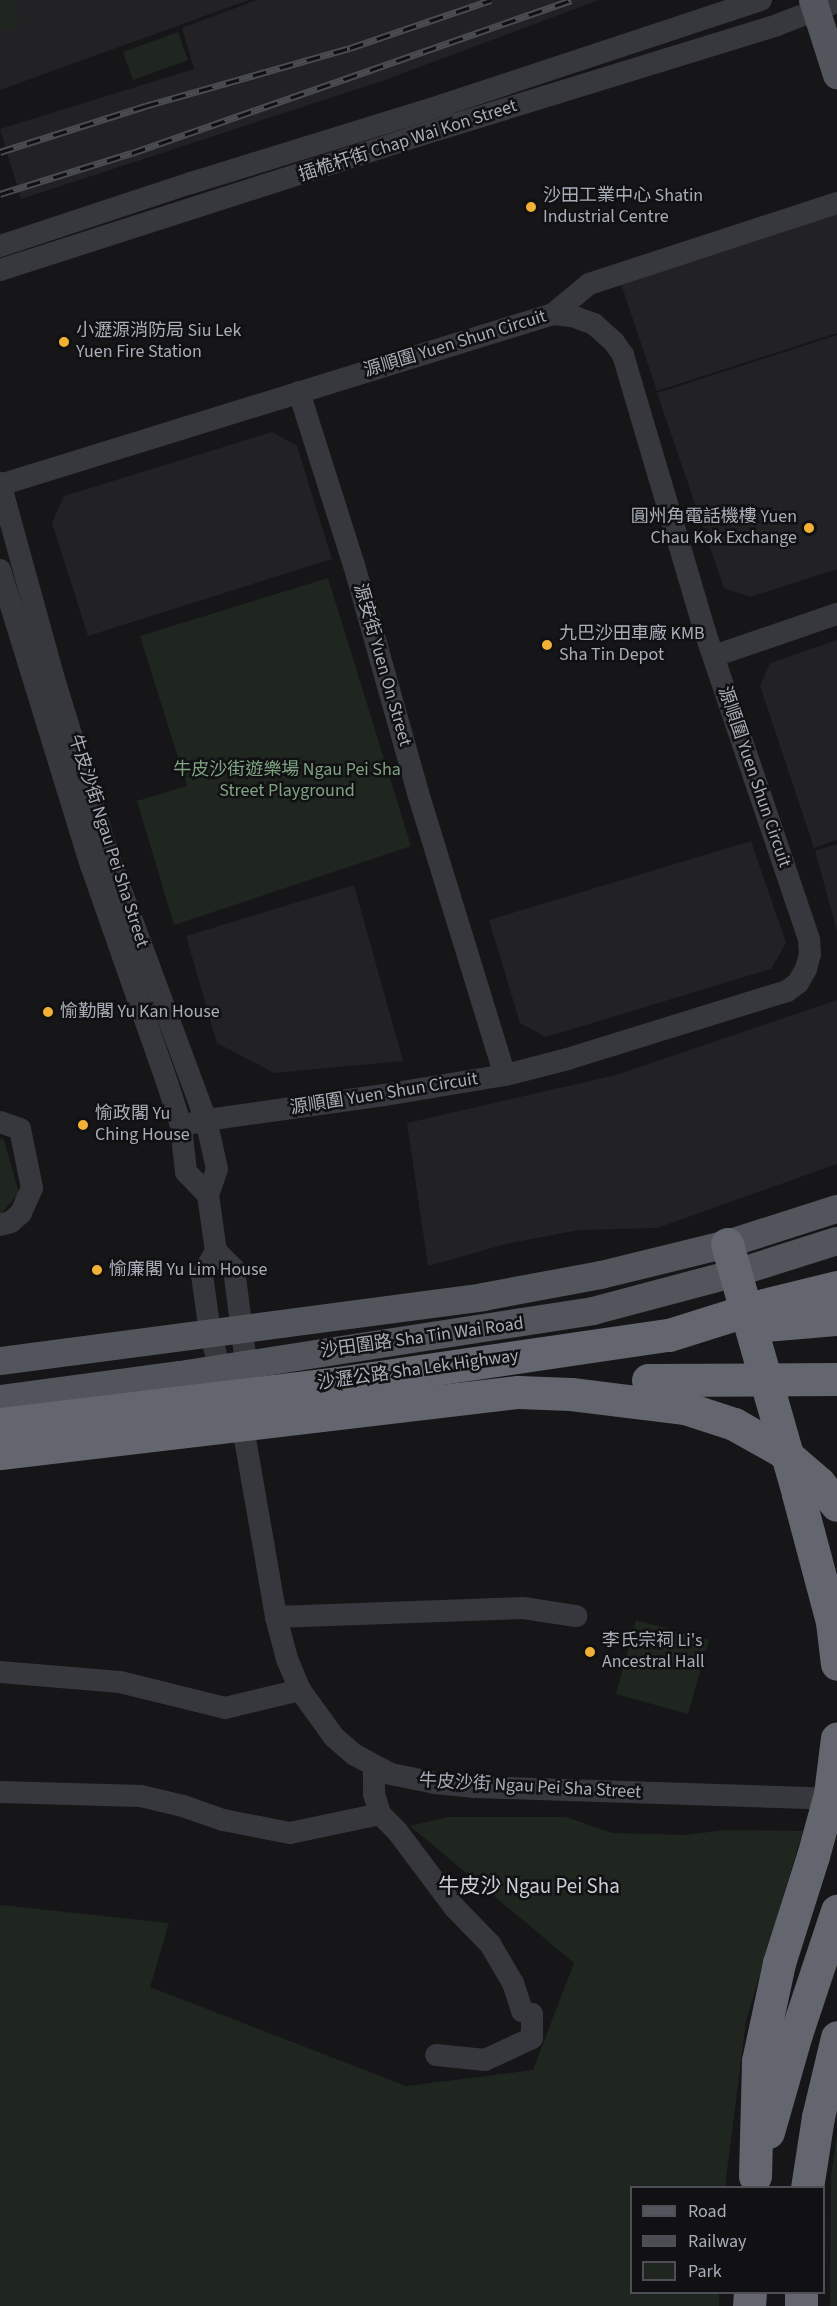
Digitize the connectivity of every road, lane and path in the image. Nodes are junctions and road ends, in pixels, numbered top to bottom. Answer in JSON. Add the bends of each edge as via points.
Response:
{"nodes":[{"id":1,"x":761,"y":0,"type":"edge"},
{"id":2,"x":822,"y":4,"type":"edge"},
{"id":3,"x":837,"y":75,"type":"edge"},
{"id":4,"x":837,"y":203,"type":"edge"},
{"id":5,"x":0,"y":246,"type":"edge"},
{"id":6,"x":0,"y":270,"type":"edge"},
{"id":7,"x":553,"y":314,"type":"junction"},
{"id":8,"x":299,"y":392,"type":"junction"},
{"id":9,"x":0,"y":484,"type":"edge"},
{"id":10,"x":0,"y":570,"type":"edge"},
{"id":11,"x":837,"y":614,"type":"edge"},
{"id":12,"x":714,"y":656,"type":"junction"},
{"id":13,"x":505,"y":1075,"type":"junction"},
{"id":14,"x":206,"y":1120,"type":"junction"},
{"id":15,"x":0,"y":1122,"type":"edge"},
{"id":16,"x":181,"y":1126,"type":"junction"},
{"id":17,"x":208,"y":1196,"type":"junction"},
{"id":18,"x":837,"y":1209,"type":"edge"},
{"id":19,"x":0,"y":1225,"type":"edge"},
{"id":20,"x":837,"y":1241,"type":"edge"},
{"id":21,"x":216,"y":1251,"type":"junction"},
{"id":22,"x":731,"y":1259,"type":"junction"},
{"id":23,"x":837,"y":1287,"type":"edge"},
{"id":24,"x":837,"y":1319,"type":"edge"},
{"id":25,"x":241,"y":1328,"type":"junction"},
{"id":26,"x":210,"y":1332,"type":"junction"},
{"id":27,"x":669,"y":1335,"type":"junction"},
{"id":28,"x":0,"y":1361,"type":"edge"},
{"id":29,"x":234,"y":1367,"type":"junction"},
{"id":30,"x":837,"y":1379,"type":"edge"},
{"id":31,"x":518,"y":1392,"type":"junction"},
{"id":32,"x":0,"y":1399,"type":"edge"},
{"id":33,"x":0,"y":1424,"type":"edge"},
{"id":34,"x":0,"y":1453,"type":"edge"},
{"id":35,"x":837,"y":1505,"type":"edge"},
{"id":36,"x":576,"y":1616,"type":"dead end"},
{"id":37,"x":276,"y":1617,"type":"junction"},
{"id":38,"x":837,"y":1664,"type":"edge"},
{"id":39,"x":0,"y":1672,"type":"edge"},
{"id":40,"x":300,"y":1690,"type":"junction"},
{"id":41,"x":837,"y":1738,"type":"edge"},
{"id":42,"x":374,"y":1767,"type":"junction"},
{"id":43,"x":0,"y":1792,"type":"edge"},
{"id":44,"x":837,"y":1799,"type":"edge"},
{"id":45,"x":380,"y":1814,"type":"junction"},
{"id":46,"x":837,"y":1911,"type":"edge"},
{"id":47,"x":837,"y":2037,"type":"edge"},
{"id":48,"x":436,"y":2055,"type":"dead end"},
{"id":49,"x":755,"y":2182,"type":"edge"},
{"id":50,"x":807,"y":2186,"type":"edge"}],
"edges":[{"from":1,"to":5,"type":"street","name":"插桅杆街 Chap Wai Kon Street"},
{"from":2,"to":3,"type":"main road"},
{"from":2,"to":6,"type":"street","name":"插桅杆街 Chap Wai Kon Street","via":[[767,29]]},
{"from":4,"to":7,"type":"street","via":[[589,284]]},
{"from":7,"to":8,"type":"street","name":"源順圍 Yuen Shun Circuit"},
{"from":7,"to":12,"type":"street","name":"源順圍 Yuen Shun Circuit","via":[[594,324],[623,355]]},
{"from":8,"to":9,"type":"street","name":"源順圍 Yuen Shun Circuit"},
{"from":8,"to":13,"type":"street","name":"源安街 Yuen On Street"},
{"from":9,"to":14,"type":"street","name":"牛皮沙街 Ngau Pei Sha Street","via":[[109,858]]},
{"from":10,"to":16,"type":"street","name":"牛皮沙街 Ngau Pei Sha Street","via":[[90,865]]},
{"from":11,"to":12,"type":"street"},
{"from":12,"to":13,"type":"street","name":"源順圍 Yuen Shun Circuit","via":[[809,940],[806,969],[798,983],[776,995]]},
{"from":13,"to":14,"type":"street","name":"源順圍 Yuen Shun Circuit"},
{"from":14,"to":16,"type":"street","name":"源順圍 Yuen Shun Circuit"},
{"from":14,"to":17,"type":"street","name":"牛皮沙街 Ngau Pei Sha Street","via":[[218,1169]]},
{"from":15,"to":19,"type":"street","via":[[20,1130],[32,1188],[21,1213]]},
{"from":16,"to":17,"type":"street","name":"牛皮沙街 Ngau Pei Sha Street","via":[[186,1172]]},
{"from":17,"to":21,"type":"street","name":"牛皮沙街 Ngau Pei Sha Street"},
{"from":18,"to":22,"type":"main road","name":"沙田圍路 Sha Tin Wai Road"},
{"from":20,"to":22,"type":"main road","name":"沙田圍路 Sha Tin Wai Road"},
{"from":21,"to":25,"type":"street","name":"牛皮沙街 Ngau Pei Sha Street","via":[[234,1269]]},
{"from":21,"to":26,"type":"street","name":"牛皮沙街 Ngau Pei Sha Street","via":[[202,1275]]},
{"from":22,"to":25,"type":"main road","name":"沙田圍路 Sha Tin Wai Road","via":[[601,1275],[472,1299]]},
{"from":22,"to":29,"type":"main road","name":"沙田圍路 Sha Tin Wai Road","via":[[588,1312]]},
{"from":22,"to":38,"type":"highway","via":[[829,1612]]},
{"from":23,"to":27,"type":"highway","bridge":true},
{"from":24,"to":27,"type":"highway","name":"沙瀝公路 Sha Lek Highway","bridge":true},
{"from":25,"to":26,"type":"main road","name":"沙田圍路 Sha Tin Wai Road"},
{"from":25,"to":29,"type":"street","name":"牛皮沙街 Ngau Pei Sha Street"},
{"from":26,"to":28,"type":"main road","name":"沙田圍路 Sha Tin Wai Road"},
{"from":26,"to":29,"type":"street","name":"牛皮沙街 Ngau Pei Sha Street"},
{"from":27,"to":33,"type":"highway","name":"沙瀝公路 Sha Lek Highway","bridge":true,"via":[[338,1383]]},
{"from":29,"to":32,"type":"main road","name":"沙田圍路 Sha Tin Wai Road"},
{"from":29,"to":37,"type":"street","name":"牛皮沙街 Ngau Pei Sha Street","via":[[234,1420],[245,1439]]},
{"from":30,"to":31,"type":"highway","name":"沙瀝公路 Sha Lek Highway","bridge":true,"via":[[648,1380],[577,1383]]},
{"from":31,"to":34,"type":"highway","name":"沙瀝公路 Sha Lek Highway","bridge":true},
{"from":31,"to":35,"type":"highway","bridge":true,"via":[[652,1403],[715,1417],[783,1451]]},
{"from":36,"to":37,"type":"street","via":[[523,1608]]},
{"from":37,"to":40,"type":"street","name":"牛皮沙街 Ngau Pei Sha Street"},
{"from":39,"to":40,"type":"street","via":[[120,1682],[225,1708]]},
{"from":40,"to":42,"type":"street","name":"牛皮沙街 Ngau Pei Sha Street","via":[[334,1737]]},
{"from":41,"to":49,"type":"highway","bridge":true,"via":[[830,1794],[779,1963],[758,2061]]},
{"from":42,"to":44,"type":"street","name":"牛皮沙街 Ngau Pei Sha Street","via":[[410,1779],[475,1787]]},
{"from":42,"to":45,"type":"street","via":[[374,1794]]},
{"from":43,"to":45,"type":"street","via":[[141,1796],[223,1820],[290,1833]]},
{"from":45,"to":48,"type":"street","via":[[454,1907],[490,1944],[513,1983],[522,2012],[532,2014],[532,2037],[485,2060]]},
{"from":46,"to":49,"type":"highway","via":[[796,2034]]},
{"from":47,"to":50,"type":"highway"}]}
